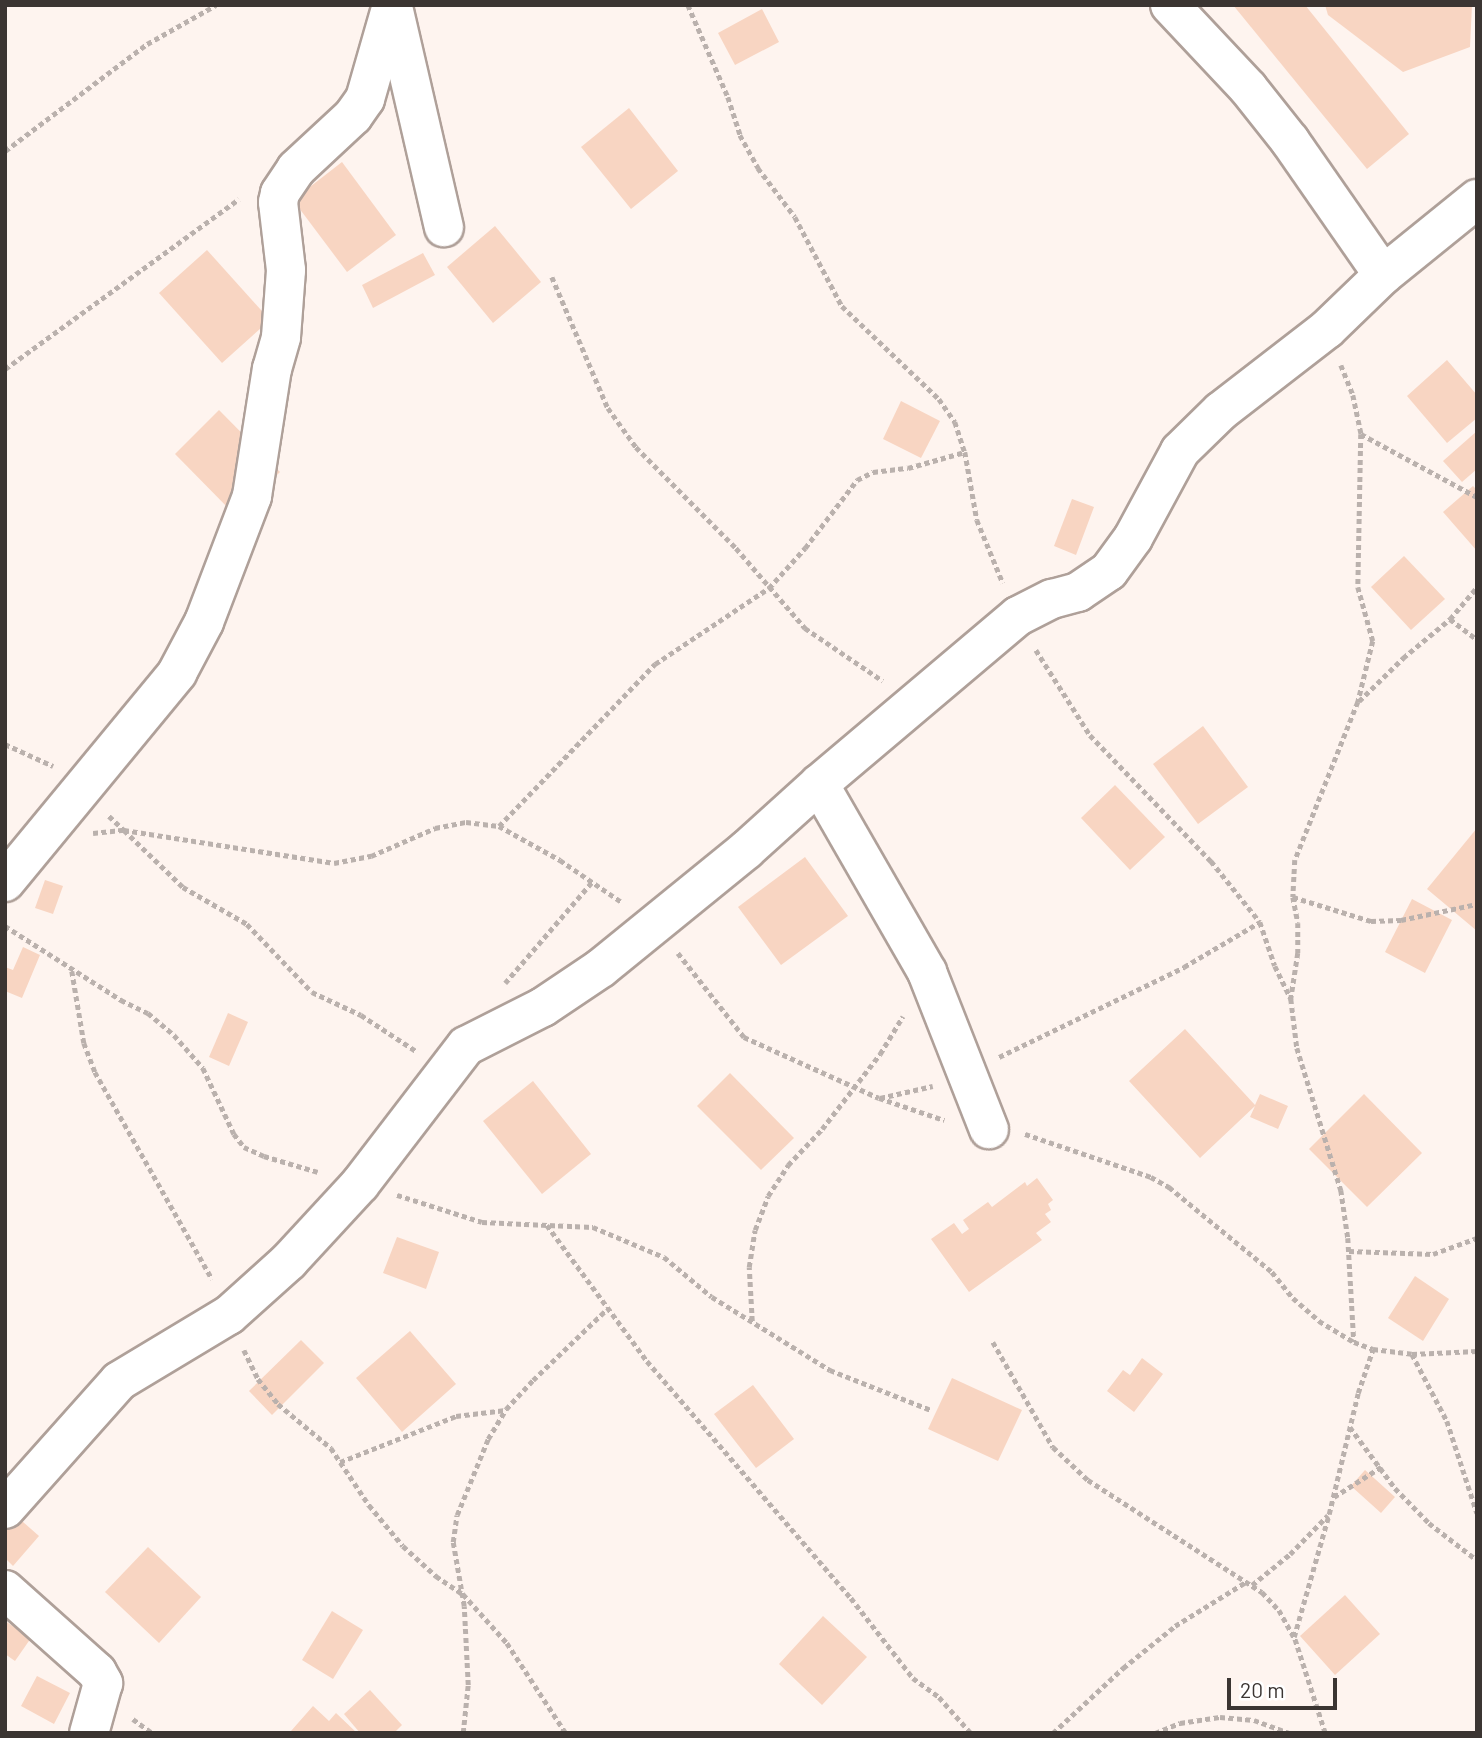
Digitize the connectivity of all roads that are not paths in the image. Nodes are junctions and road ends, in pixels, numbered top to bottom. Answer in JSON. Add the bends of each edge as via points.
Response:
{"nodes":[{"id":1,"x":392,"y":5,"type":"edge"},
{"id":2,"x":1170,"y":5,"type":"edge"},
{"id":3,"x":1477,"y":199,"type":"edge"},
{"id":4,"x":444,"y":227,"type":"dead end"},
{"id":5,"x":1383,"y":275,"type":"junction"},
{"id":6,"x":819,"y":784,"type":"junction"},
{"id":7,"x":5,"y":882,"type":"edge"},
{"id":8,"x":989,"y":1129,"type":"road end"},
{"id":9,"x":5,"y":1509,"type":"edge"},
{"id":10,"x":5,"y":1590,"type":"edge"},
{"id":11,"x":89,"y":1733,"type":"edge"}],
"edges":[{"from":1,"to":4,"type":"street"},
{"from":1,"to":7,"type":"street","via":[[365,99],[285,182],[278,202],[286,307],[252,496],[204,622],[177,673]]},
{"from":2,"to":5,"type":"street","via":[[1248,88],[1290,141]]},
{"from":3,"to":5,"type":"street"},
{"from":5,"to":6,"type":"street","via":[[1327,329],[1221,411],[1180,451],[1133,538],[1109,570],[1078,592],[1018,616]]},
{"from":6,"to":8,"type":"street","via":[[927,972]]},
{"from":6,"to":9,"type":"street","via":[[746,850],[600,968],[467,1046],[360,1184],[289,1261],[229,1315],[119,1381]]},
{"from":10,"to":11,"type":"street","via":[[97,1672],[103,1683]]}]}
